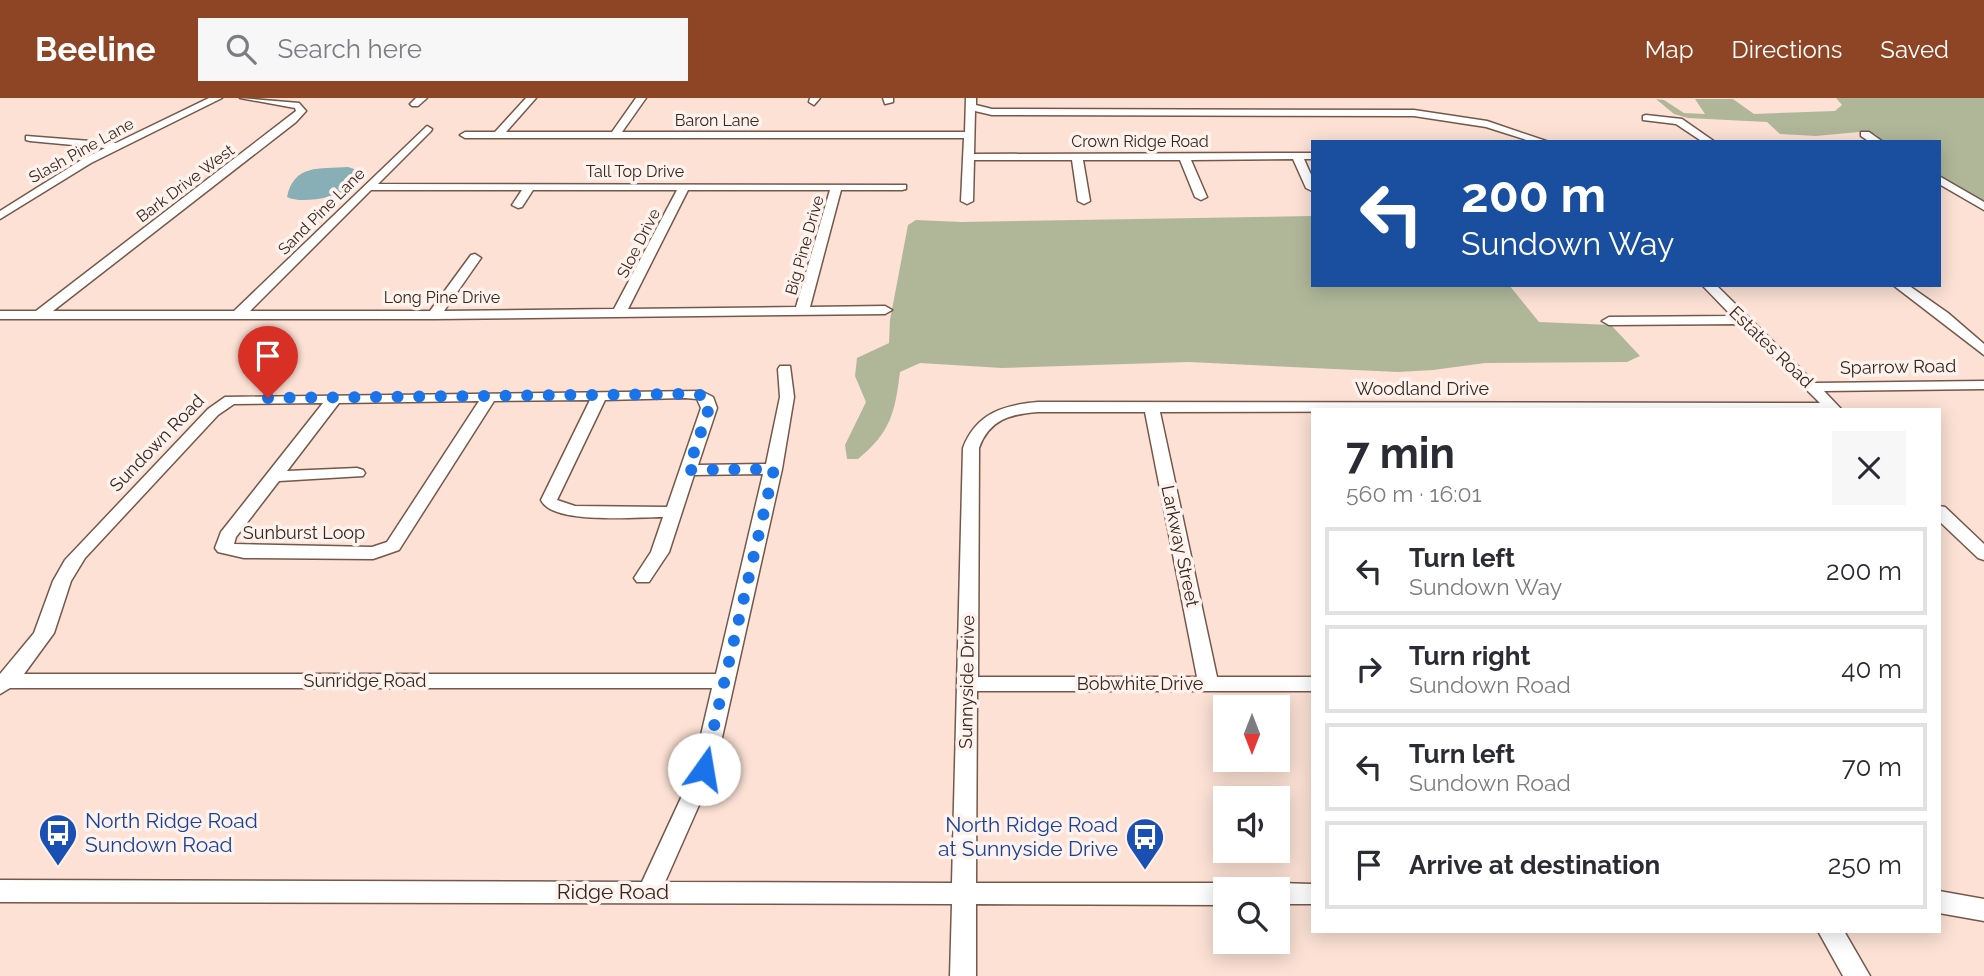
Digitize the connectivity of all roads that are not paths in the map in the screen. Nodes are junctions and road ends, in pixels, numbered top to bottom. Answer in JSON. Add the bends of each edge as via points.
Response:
{"nodes":[{"id":1,"x":217,"y":98,"type":"edge"},
{"id":2,"x":245,"y":98,"type":"edge"},
{"id":3,"x":531,"y":98,"type":"edge"},
{"id":4,"x":641,"y":98,"type":"edge"},
{"id":5,"x":1319,"y":99,"type":"edge"},
{"id":6,"x":971,"y":102,"type":"edge"},
{"id":7,"x":1325,"y":112,"type":"junction"},
{"id":8,"x":1646,"y":118,"type":"dead end"},
{"id":9,"x":427,"y":129,"type":"dead end"},
{"id":10,"x":1865,"y":134,"type":"dead end"},
{"id":11,"x":465,"y":135,"type":"dead end"},
{"id":12,"x":498,"y":135,"type":"junction"},
{"id":13,"x":615,"y":135,"type":"junction"},
{"id":14,"x":969,"y":135,"type":"junction"},
{"id":15,"x":30,"y":138,"type":"dead end"},
{"id":16,"x":1538,"y":140,"type":"edge"},
{"id":17,"x":1707,"y":140,"type":"edge"},
{"id":18,"x":1875,"y":140,"type":"edge"},
{"id":19,"x":116,"y":146,"type":"junction"},
{"id":20,"x":1184,"y":156,"type":"junction"},
{"id":21,"x":1297,"y":156,"type":"junction"},
{"id":22,"x":1311,"y":156,"type":"edge"},
{"id":23,"x":968,"y":157,"type":"junction"},
{"id":24,"x":1077,"y":157,"type":"junction"},
{"id":25,"x":1941,"y":180,"type":"edge"},
{"id":26,"x":1311,"y":186,"type":"edge"},
{"id":27,"x":368,"y":187,"type":"junction"},
{"id":28,"x":530,"y":187,"type":"junction"},
{"id":29,"x":684,"y":187,"type":"junction"},
{"id":30,"x":836,"y":187,"type":"junction"},
{"id":31,"x":902,"y":187,"type":"dead end"},
{"id":32,"x":1201,"y":197,"type":"dead end"},
{"id":33,"x":967,"y":201,"type":"dead end"},
{"id":34,"x":1084,"y":201,"type":"dead end"},
{"id":35,"x":0,"y":203,"type":"edge"},
{"id":36,"x":19,"y":203,"type":"junction"},
{"id":37,"x":518,"y":205,"type":"dead end"},
{"id":38,"x":1984,"y":207,"type":"edge"},
{"id":39,"x":0,"y":216,"type":"edge"},
{"id":40,"x":475,"y":258,"type":"dead end"},
{"id":41,"x":1710,"y":287,"type":"edge"},
{"id":42,"x":1902,"y":287,"type":"edge"},
{"id":43,"x":885,"y":310,"type":"dead end"},
{"id":44,"x":802,"y":311,"type":"junction"},
{"id":45,"x":619,"y":313,"type":"junction"},
{"id":46,"x":0,"y":315,"type":"edge"},
{"id":47,"x":39,"y":315,"type":"junction"},
{"id":48,"x":434,"y":315,"type":"junction"},
{"id":49,"x":237,"y":316,"type":"junction"},
{"id":50,"x":1743,"y":320,"type":"junction"},
{"id":51,"x":1609,"y":321,"type":"dead end"},
{"id":52,"x":1984,"y":351,"type":"edge"},
{"id":53,"x":785,"y":369,"type":"dead end"},
{"id":54,"x":1984,"y":385,"type":"edge"},
{"id":55,"x":1812,"y":387,"type":"junction"},
{"id":56,"x":600,"y":395,"type":"junction"},
{"id":57,"x":489,"y":397,"type":"junction"},
{"id":58,"x":335,"y":398,"type":"junction"},
{"id":59,"x":1152,"y":408,"type":"junction"},
{"id":60,"x":1833,"y":408,"type":"edge"},
{"id":61,"x":1311,"y":409,"type":"edge"},
{"id":62,"x":1011,"y":410,"type":"joint"},
{"id":63,"x":774,"y":469,"type":"junction"},
{"id":64,"x":688,"y":470,"type":"junction"},
{"id":65,"x":357,"y":473,"type":"dead end"},
{"id":66,"x":274,"y":476,"type":"junction"},
{"id":67,"x":673,"y":512,"type":"junction"},
{"id":68,"x":1941,"y":513,"type":"edge"},
{"id":69,"x":1984,"y":554,"type":"edge"},
{"id":70,"x":643,"y":578,"type":"dead end"},
{"id":71,"x":725,"y":681,"type":"junction"},
{"id":72,"x":2,"y":683,"type":"edge"},
{"id":73,"x":967,"y":684,"type":"junction"},
{"id":74,"x":1209,"y":684,"type":"junction"},
{"id":75,"x":1311,"y":684,"type":"edge"},
{"id":76,"x":0,"y":891,"type":"edge"},
{"id":77,"x":650,"y":892,"type":"junction"},
{"id":78,"x":964,"y":893,"type":"junction"},
{"id":79,"x":1213,"y":894,"type":"edge"},
{"id":80,"x":1290,"y":894,"type":"edge"},
{"id":81,"x":1311,"y":894,"type":"edge"},
{"id":82,"x":1941,"y":902,"type":"edge"},
{"id":83,"x":1984,"y":910,"type":"edge"},
{"id":84,"x":1831,"y":933,"type":"edge"},
{"id":85,"x":963,"y":976,"type":"edge"},
{"id":86,"x":1857,"y":976,"type":"edge"}],
"edges":[{"from":1,"to":19,"type":"street","name":"Slash Pine Lane"},
{"from":2,"to":47,"type":"street","name":"Bark Drive West","via":[[287,103],[302,111]]},
{"from":3,"to":12,"type":"street"},
{"from":4,"to":13,"type":"street"},
{"from":5,"to":7,"type":"street"},
{"from":6,"to":7,"type":"street","via":[[992,112]]},
{"from":6,"to":14,"type":"street"},
{"from":7,"to":16,"type":"street","via":[[1440,116]]},
{"from":8,"to":17,"type":"street","via":[[1679,121]]},
{"from":9,"to":27,"type":"street","name":"Sand Pine Lane"},
{"from":10,"to":18,"type":"street"},
{"from":11,"to":12,"type":"street","name":"Baron Lane"},
{"from":12,"to":13,"type":"street","name":"Baron Lane"},
{"from":13,"to":14,"type":"street","name":"Baron Lane"},
{"from":14,"to":23,"type":"street"},
{"from":15,"to":19,"type":"street"},
{"from":19,"to":36,"type":"street","name":"Slash Pine Lane"},
{"from":20,"to":21,"type":"street","name":"Crown Ridge Road"},
{"from":20,"to":24,"type":"street","name":"Crown Ridge Road"},
{"from":20,"to":32,"type":"street"},
{"from":21,"to":22,"type":"street","name":"Crown Ridge Road"},
{"from":21,"to":26,"type":"street"},
{"from":23,"to":24,"type":"street","name":"Crown Ridge Road"},
{"from":23,"to":33,"type":"street"},
{"from":24,"to":34,"type":"street"},
{"from":25,"to":38,"type":"street"},
{"from":27,"to":28,"type":"street","name":"Tall Top Drive"},
{"from":27,"to":49,"type":"street","name":"Sand Pine Lane"},
{"from":28,"to":29,"type":"street","name":"Tall Top Drive"},
{"from":28,"to":37,"type":"street"},
{"from":29,"to":30,"type":"street","name":"Tall Top Drive"},
{"from":29,"to":45,"type":"street","name":"Sloe Drive"},
{"from":30,"to":31,"type":"street","name":"Tall Top Drive"},
{"from":30,"to":44,"type":"street","name":"Big Pine Drive"},
{"from":35,"to":36,"type":"street"},
{"from":36,"to":39,"type":"street","name":"Slash Pine Lane"},
{"from":40,"to":48,"type":"street"},
{"from":41,"to":50,"type":"street","name":"Estates Road"},
{"from":42,"to":52,"type":"street"},
{"from":43,"to":44,"type":"street","name":"Long Pine Drive"},
{"from":44,"to":45,"type":"street","name":"Long Pine Drive"},
{"from":45,"to":48,"type":"street","name":"Long Pine Drive"},
{"from":46,"to":47,"type":"street","name":"Long Pine Drive"},
{"from":47,"to":49,"type":"street","name":"Long Pine Drive"},
{"from":48,"to":49,"type":"street","name":"Long Pine Drive"},
{"from":50,"to":51,"type":"street"},
{"from":50,"to":55,"type":"street","name":"Estates Road"},
{"from":53,"to":63,"type":"street","via":[[787,397]]},
{"from":54,"to":55,"type":"street","name":"Sparrow Road"},
{"from":55,"to":60,"type":"street","name":"Estates Road"},
{"from":56,"to":57,"type":"street","name":"Sundown Road"},
{"from":56,"to":64,"type":"street","name":"Sundown Road","via":[[704,396],[709,408]]},
{"from":56,"to":67,"type":"street","via":[[550,503],[560,509]]},
{"from":57,"to":58,"type":"street","name":"Sundown Road"},
{"from":57,"to":66,"type":"street","name":"Sunburst Loop","via":[[398,542],[383,551],[243,552],[224,548],[227,536]]},
{"from":58,"to":66,"type":"street","name":"Sunburst Loop"},
{"from":58,"to":72,"type":"street","name":"Sundown Road","via":[[246,398],[220,404],[65,572],[37,645]]},
{"from":59,"to":61,"type":"street","name":"Woodland Drive"},
{"from":59,"to":62,"type":"street","name":"Woodland Drive"},
{"from":59,"to":74,"type":"street","name":"Larkway Street"},
{"from":62,"to":73,"type":"street","name":"Sunnyside Drive","via":[[979,427],[971,448]]},
{"from":63,"to":64,"type":"street"},
{"from":63,"to":71,"type":"street"},
{"from":64,"to":67,"type":"street","name":"Sundown Road"},
{"from":65,"to":66,"type":"street"},
{"from":67,"to":70,"type":"street","name":"Sundown Road","via":[[660,552]]},
{"from":68,"to":69,"type":"street"},
{"from":71,"to":72,"type":"street","name":"Sunridge Road"},
{"from":71,"to":77,"type":"street","via":[[704,769],[657,867]]},
{"from":73,"to":74,"type":"street","name":"Bobwhite Drive"},
{"from":73,"to":78,"type":"street","name":"Sunnyside Drive"},
{"from":74,"to":75,"type":"street","name":"Bobwhite Drive"},
{"from":76,"to":77,"type":"street","name":"Ridge Road"},
{"from":77,"to":78,"type":"street","name":"Ridge Road"},
{"from":78,"to":79,"type":"street","name":"Ridge Road"},
{"from":78,"to":85,"type":"street","name":"Sunnyside Drive"},
{"from":80,"to":81,"type":"street"},
{"from":82,"to":83,"type":"street"},
{"from":84,"to":86,"type":"street"}]}
